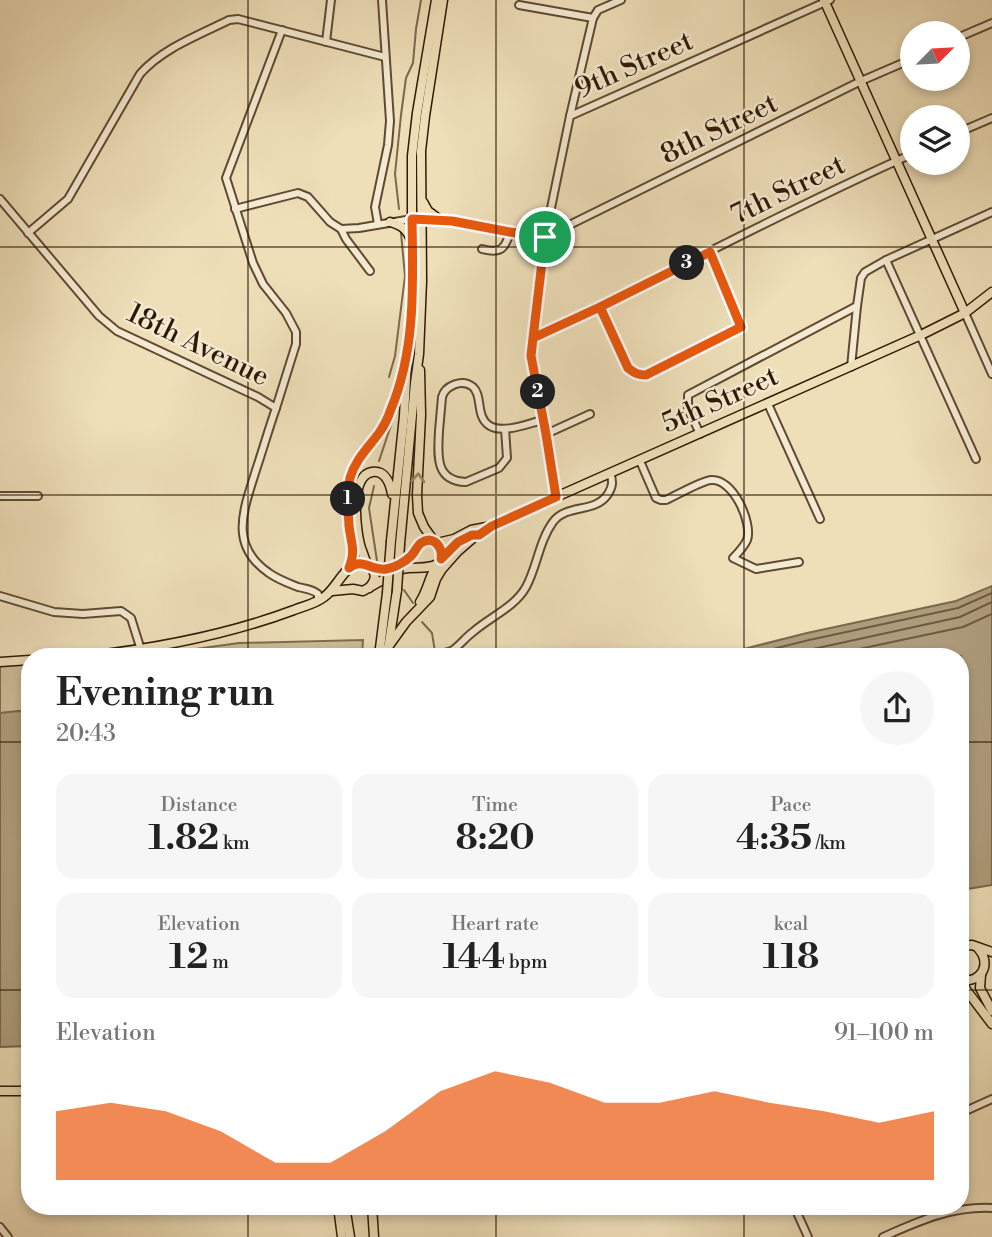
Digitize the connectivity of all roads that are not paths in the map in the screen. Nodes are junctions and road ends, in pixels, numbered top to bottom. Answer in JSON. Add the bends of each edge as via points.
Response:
{"nodes":[{"id":1,"x":331,"y":0,"type":"edge"},
{"id":2,"x":382,"y":0,"type":"edge"},
{"id":3,"x":436,"y":0,"type":"edge"},
{"id":4,"x":443,"y":0,"type":"edge"},
{"id":5,"x":621,"y":0,"type":"edge"},
{"id":6,"x":827,"y":1,"type":"edge"},
{"id":7,"x":519,"y":5,"type":"dead end"},
{"id":8,"x":593,"y":18,"type":"junction"},
{"id":9,"x":992,"y":23,"type":"edge"},
{"id":10,"x":282,"y":30,"type":"junction"},
{"id":11,"x":970,"y":32,"type":"edge"},
{"id":12,"x":326,"y":41,"type":"junction"},
{"id":13,"x":386,"y":57,"type":"junction"},
{"id":14,"x":900,"y":64,"type":"edge"},
{"id":15,"x":861,"y":81,"type":"junction"},
{"id":16,"x":570,"y":116,"type":"junction"},
{"id":17,"x":992,"y":118,"type":"edge"},
{"id":18,"x":970,"y":127,"type":"edge"},
{"id":19,"x":900,"y":159,"type":"edge"},
{"id":20,"x":897,"y":160,"type":"junction"},
{"id":21,"x":0,"y":199,"type":"edge"},
{"id":22,"x":421,"y":199,"type":"junction"},
{"id":23,"x":235,"y":209,"type":"junction"},
{"id":24,"x":992,"y":212,"type":"edge"},
{"id":25,"x":417,"y":219,"type":"junction"},
{"id":26,"x":440,"y":220,"type":"junction"},
{"id":27,"x":390,"y":222,"type":"junction"},
{"id":28,"x":378,"y":225,"type":"junction"},
{"id":29,"x":341,"y":229,"type":"junction"},
{"id":30,"x":510,"y":232,"type":"junction"},
{"id":31,"x":28,"y":233,"type":"junction"},
{"id":32,"x":545,"y":237,"type":"junction"},
{"id":33,"x":931,"y":239,"type":"junction"},
{"id":34,"x":412,"y":245,"type":"junction"},
{"id":35,"x":482,"y":249,"type":"dead end"},
{"id":36,"x":710,"y":252,"type":"junction"},
{"id":37,"x":886,"y":260,"type":"junction"},
{"id":38,"x":370,"y":271,"type":"dead end"},
{"id":39,"x":992,"y":292,"type":"edge"},
{"id":40,"x":857,"y":306,"type":"junction"},
{"id":41,"x":600,"y":307,"type":"junction"},
{"id":42,"x":965,"y":313,"type":"junction"},
{"id":43,"x":921,"y":335,"type":"junction"},
{"id":44,"x":533,"y":338,"type":"junction"},
{"id":45,"x":419,"y":354,"type":"junction"},
{"id":46,"x":407,"y":361,"type":"junction"},
{"id":47,"x":851,"y":367,"type":"junction"},
{"id":48,"x":992,"y":374,"type":"edge"},
{"id":49,"x":768,"y":404,"type":"junction"},
{"id":50,"x":276,"y":408,"type":"junction"},
{"id":51,"x":590,"y":414,"type":"dead end"},
{"id":52,"x":543,"y":420,"type":"junction"},
{"id":53,"x":505,"y":429,"type":"junction"},
{"id":54,"x":546,"y":434,"type":"junction"},
{"id":55,"x":700,"y":434,"type":"junction"},
{"id":56,"x":976,"y":459,"type":"dead end"},
{"id":57,"x":640,"y":461,"type":"junction"},
{"id":58,"x":610,"y":473,"type":"junction"},
{"id":59,"x":0,"y":496,"type":"edge"},
{"id":60,"x":38,"y":496,"type":"dead end"},
{"id":61,"x":556,"y":497,"type":"junction"},
{"id":62,"x":394,"y":503,"type":"junction"},
{"id":63,"x":820,"y":519,"type":"dead end"},
{"id":64,"x":492,"y":526,"type":"junction"},
{"id":65,"x":479,"y":535,"type":"junction"},
{"id":66,"x":396,"y":542,"type":"junction"},
{"id":67,"x":435,"y":542,"type":"junction"},
{"id":68,"x":439,"y":562,"type":"junction"},
{"id":69,"x":799,"y":562,"type":"dead end"},
{"id":70,"x":369,"y":566,"type":"junction"},
{"id":71,"x":348,"y":569,"type":"junction"},
{"id":72,"x":369,"y":588,"type":"junction"},
{"id":73,"x":353,"y":589,"type":"junction"},
{"id":74,"x":332,"y":591,"type":"junction"},
{"id":75,"x":0,"y":596,"type":"edge"},
{"id":76,"x":318,"y":601,"type":"junction"},
{"id":77,"x":415,"y":611,"type":"junction"},
{"id":78,"x":140,"y":648,"type":"edge"},
{"id":79,"x":151,"y":648,"type":"edge"},
{"id":80,"x":385,"y":648,"type":"edge"},
{"id":81,"x":385,"y":648,"type":"edge"},
{"id":82,"x":386,"y":648,"type":"edge"},
{"id":83,"x":455,"y":648,"type":"edge"},
{"id":84,"x":21,"y":661,"type":"edge"},
{"id":85,"x":0,"y":662,"type":"edge"},
{"id":86,"x":969,"y":945,"type":"edge"},
{"id":87,"x":978,"y":948,"type":"junction"},
{"id":88,"x":992,"y":952,"type":"edge"},
{"id":89,"x":992,"y":963,"type":"edge"},
{"id":90,"x":982,"y":972,"type":"junction"},
{"id":91,"x":969,"y":981,"type":"edge"},
{"id":92,"x":969,"y":992,"type":"edge"},
{"id":93,"x":992,"y":1011,"type":"edge"},
{"id":94,"x":992,"y":1024,"type":"edge"},
{"id":95,"x":0,"y":1091,"type":"edge"},
{"id":96,"x":21,"y":1091,"type":"edge"},
{"id":97,"x":992,"y":1099,"type":"edge"},
{"id":98,"x":969,"y":1109,"type":"edge"},
{"id":99,"x":969,"y":1208,"type":"edge"},
{"id":100,"x":992,"y":1208,"type":"edge"},
{"id":101,"x":339,"y":1215,"type":"edge"},
{"id":102,"x":346,"y":1215,"type":"edge"},
{"id":103,"x":373,"y":1215,"type":"edge"},
{"id":104,"x":798,"y":1215,"type":"edge"},
{"id":105,"x":936,"y":1215,"type":"edge"},
{"id":106,"x":0,"y":1227,"type":"edge"},
{"id":107,"x":8,"y":1237,"type":"edge"},
{"id":108,"x":342,"y":1237,"type":"edge"},
{"id":109,"x":350,"y":1237,"type":"edge"},
{"id":110,"x":374,"y":1237,"type":"edge"},
{"id":111,"x":808,"y":1237,"type":"edge"},
{"id":112,"x":883,"y":1237,"type":"edge"}],
"edges":[{"from":1,"to":12,"type":"street"},
{"from":2,"to":13,"type":"street"},
{"from":3,"to":25,"type":"main road","via":[[412,156]]},
{"from":4,"to":22,"type":"main road","via":[[425,116]]},
{"from":5,"to":8,"type":"street","via":[[598,10]]},
{"from":6,"to":15,"type":"main road"},
{"from":6,"to":16,"type":"street","name":"9th Street"},
{"from":7,"to":8,"type":"street"},
{"from":8,"to":16,"type":"street"},
{"from":9,"to":11,"type":"street"},
{"from":10,"to":12,"type":"street"},
{"from":10,"to":23,"type":"street","via":[[226,178]]},
{"from":10,"to":31,"type":"street","via":[[234,19],[149,65],[68,199]]},
{"from":12,"to":13,"type":"street"},
{"from":13,"to":28,"type":"street","via":[[390,121],[375,207]]},
{"from":14,"to":15,"type":"street","name":"8th Street"},
{"from":15,"to":20,"type":"main road"},
{"from":15,"to":32,"type":"street","name":"8th Street"},
{"from":16,"to":32,"type":"street"},
{"from":17,"to":18,"type":"street"},
{"from":19,"to":20,"type":"street","name":"7th Street"},
{"from":20,"to":33,"type":"main road"},
{"from":20,"to":36,"type":"street","name":"7th Street"},
{"from":21,"to":31,"type":"street","name":"18th Avenue"},
{"from":22,"to":25,"type":"main road"},
{"from":22,"to":26,"type":"main road"},
{"from":23,"to":29,"type":"street","via":[[298,193],[309,197]]},
{"from":23,"to":50,"type":"street","via":[[263,284],[296,332]]},
{"from":24,"to":33,"type":"street"},
{"from":25,"to":26,"type":"street"},
{"from":25,"to":27,"type":"street"},
{"from":25,"to":34,"type":"main road"},
{"from":25,"to":45,"type":"main road","via":[[422,281]]},
{"from":26,"to":30,"type":"street"},
{"from":27,"to":28,"type":"street"},
{"from":27,"to":34,"type":"main road","via":[[406,230]]},
{"from":28,"to":29,"type":"street"},
{"from":29,"to":38,"type":"street"},
{"from":30,"to":32,"type":"street"},
{"from":30,"to":35,"type":"street","via":[[499,251]]},
{"from":31,"to":50,"type":"street","name":"18th Avenue","via":[[117,331]]},
{"from":32,"to":44,"type":"street"},
{"from":33,"to":37,"type":"street"},
{"from":33,"to":42,"type":"main road"},
{"from":34,"to":46,"type":"main road"},
{"from":36,"to":41,"type":"street","name":"7th Street"},
{"from":36,"to":41,"type":"street","via":[[741,327],[651,373],[640,375],[628,368]]},
{"from":37,"to":40,"type":"street","via":[[864,272]]},
{"from":37,"to":43,"type":"street"},
{"from":39,"to":42,"type":"main road","name":"5th Street"},
{"from":40,"to":47,"type":"street"},
{"from":40,"to":55,"type":"street","via":[[688,395],[688,408]]},
{"from":41,"to":44,"type":"street","name":"7th Street"},
{"from":42,"to":43,"type":"main road","name":"5th Street"},
{"from":42,"to":48,"type":"street"},
{"from":43,"to":47,"type":"main road","name":"5th Street"},
{"from":43,"to":56,"type":"street"},
{"from":44,"to":52,"type":"street","via":[[531,356]]},
{"from":45,"to":66,"type":"main road"},
{"from":67,"to":45,"type":"main road","one_way":true,"via":[[418,513]]},
{"from":46,"to":62,"type":"main road"},
{"from":46,"to":71,"type":"main road","via":[[388,416],[351,475],[348,510],[354,548]]},
{"from":47,"to":49,"type":"main road","name":"5th Street"},
{"from":49,"to":55,"type":"main road","name":"5th Street"},
{"from":49,"to":63,"type":"street"},
{"from":50,"to":76,"type":"street","name":"18th Avenue","via":[[246,505],[244,542],[270,574],[313,590]]},
{"from":51,"to":54,"type":"street"},
{"from":52,"to":53,"type":"street"},
{"from":52,"to":54,"type":"street"},
{"from":53,"to":53,"type":"street","via":[[507,458],[499,468],[466,482],[449,478],[442,470],[438,445],[446,388],[472,386],[484,420]]},
{"from":54,"to":61,"type":"street"},
{"from":55,"to":57,"type":"main road","name":"5th Street"},
{"from":57,"to":58,"type":"main road","name":"5th Street"},
{"from":57,"to":69,"type":"street","via":[[661,500],[709,480],[726,485],[740,505],[748,539],[733,558],[757,569]]},
{"from":58,"to":61,"type":"main road","name":"5th Street"},
{"from":58,"to":83,"type":"street","via":[[606,498],[555,519],[520,596]]},
{"from":59,"to":60,"type":"street"},
{"from":61,"to":64,"type":"main road","name":"5th Street"},
{"from":62,"to":66,"type":"main road"},
{"from":62,"to":70,"type":"main road","via":[[383,474],[368,473],[357,486],[358,538]]},
{"from":64,"to":65,"type":"main road","name":"5th Street"},
{"from":64,"to":67,"type":"main road","name":"5th Street"},
{"from":65,"to":68,"type":"main road","name":"5th Street","via":[[458,542]]},
{"from":65,"to":77,"type":"main road","via":[[451,558],[430,597]]},
{"from":66,"to":80,"type":"main road","bridge":true,"via":[[397,590]]},
{"from":66,"to":81,"type":"main road","bridge":true,"via":[[387,593]]},
{"from":67,"to":68,"type":"main road","via":[[441,549]]},
{"from":67,"to":70,"type":"main road","name":"5th Street","via":[[424,541],[403,562],[387,569]]},
{"from":68,"to":72,"type":"main road","via":[[427,568],[402,569]]},
{"from":68,"to":77,"type":"main road"},
{"from":70,"to":71,"type":"main road","via":[[358,563]]},
{"from":70,"to":72,"type":"main road","via":[[374,579]]},
{"from":71,"to":73,"type":"main road","via":[[347,581]]},
{"from":71,"to":74,"type":"main road"},
{"from":72,"to":73,"type":"main road"},
{"from":73,"to":74,"type":"main road"},
{"from":74,"to":76,"type":"main road"},
{"from":75,"to":78,"type":"street","via":[[54,612],[121,611],[131,618]]},
{"from":76,"to":79,"type":"main road","via":[[244,628]]},
{"from":77,"to":82,"type":"main road"},
{"from":84,"to":85,"type":"main road"},
{"from":86,"to":87,"type":"main road"},
{"from":87,"to":88,"type":"main road"},
{"from":87,"to":90,"type":"main road","via":[[985,958]]},
{"from":89,"to":90,"type":"main road"},
{"from":90,"to":91,"type":"main road"},
{"from":90,"to":93,"type":"main road","via":[[980,988]]},
{"from":92,"to":94,"type":"main road"},
{"from":95,"to":96,"type":"main road"},
{"from":97,"to":98,"type":"street"},
{"from":99,"to":100,"type":"street"},
{"from":101,"to":108,"type":"main road"},
{"from":102,"to":109,"type":"main road"},
{"from":103,"to":110,"type":"main road"},
{"from":104,"to":111,"type":"street"},
{"from":105,"to":112,"type":"street"},
{"from":106,"to":107,"type":"street"}]}
